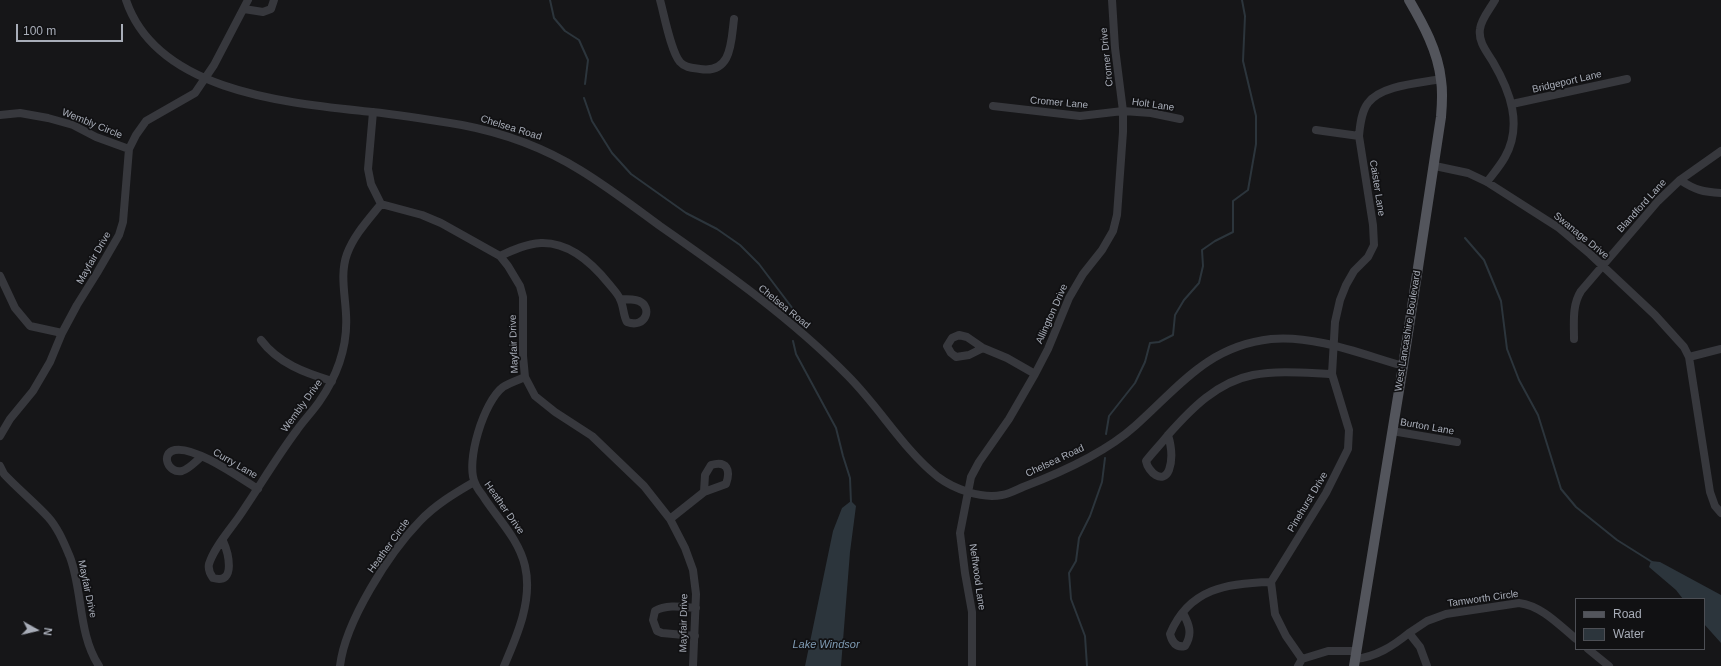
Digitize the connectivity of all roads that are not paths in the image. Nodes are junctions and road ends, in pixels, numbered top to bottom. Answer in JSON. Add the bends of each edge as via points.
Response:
{"nodes":[{"id":1,"x":126,"y":0,"type":"edge"},
{"id":2,"x":248,"y":0,"type":"edge"},
{"id":3,"x":274,"y":0,"type":"edge"},
{"id":4,"x":660,"y":0,"type":"edge"},
{"id":5,"x":1112,"y":0,"type":"edge"},
{"id":6,"x":1409,"y":0,"type":"edge"},
{"id":7,"x":1496,"y":0,"type":"edge"},
{"id":8,"x":244,"y":9,"type":"junction"},
{"id":9,"x":734,"y":19,"type":"dead end"},
{"id":10,"x":206,"y":78,"type":"junction"},
{"id":11,"x":1441,"y":79,"type":"junction"},
{"id":12,"x":1627,"y":79,"type":"dead end"},
{"id":13,"x":1512,"y":104,"type":"junction"},
{"id":14,"x":993,"y":106,"type":"dead end"},
{"id":15,"x":1123,"y":111,"type":"junction"},
{"id":16,"x":373,"y":112,"type":"junction"},
{"id":17,"x":0,"y":115,"type":"edge"},
{"id":18,"x":1180,"y":119,"type":"dead end"},
{"id":19,"x":1316,"y":130,"type":"dead end"},
{"id":20,"x":1359,"y":136,"type":"junction"},
{"id":21,"x":129,"y":149,"type":"junction"},
{"id":22,"x":1721,"y":151,"type":"edge"},
{"id":23,"x":1435,"y":166,"type":"junction"},
{"id":24,"x":1680,"y":180,"type":"junction"},
{"id":25,"x":1487,"y":182,"type":"junction"},
{"id":26,"x":1721,"y":193,"type":"edge"},
{"id":27,"x":381,"y":204,"type":"junction"},
{"id":28,"x":500,"y":256,"type":"junction"},
{"id":29,"x":1603,"y":266,"type":"junction"},
{"id":30,"x":0,"y":276,"type":"edge"},
{"id":31,"x":620,"y":299,"type":"dead end"},
{"id":32,"x":62,"y":332,"type":"junction"},
{"id":33,"x":1574,"y":339,"type":"dead end"},
{"id":34,"x":261,"y":340,"type":"dead end"},
{"id":35,"x":1333,"y":346,"type":"junction"},
{"id":36,"x":982,"y":348,"type":"dead end"},
{"id":37,"x":1721,"y":349,"type":"edge"},
{"id":38,"x":1689,"y":357,"type":"junction"},
{"id":39,"x":1403,"y":366,"type":"junction"},
{"id":40,"x":1035,"y":374,"type":"junction"},
{"id":41,"x":1332,"y":374,"type":"junction"},
{"id":42,"x":525,"y":377,"type":"junction"},
{"id":43,"x":332,"y":381,"type":"junction"},
{"id":44,"x":1392,"y":431,"type":"junction"},
{"id":45,"x":1168,"y":435,"type":"junction"},
{"id":46,"x":0,"y":436,"type":"edge"},
{"id":47,"x":1458,"y":442,"type":"dead end"},
{"id":48,"x":202,"y":456,"type":"dead end"},
{"id":49,"x":0,"y":466,"type":"edge"},
{"id":50,"x":474,"y":482,"type":"junction"},
{"id":51,"x":258,"y":489,"type":"junction"},
{"id":52,"x":704,"y":492,"type":"dead end"},
{"id":53,"x":968,"y":492,"type":"junction"},
{"id":54,"x":1721,"y":513,"type":"edge"},
{"id":55,"x":670,"y":519,"type":"junction"},
{"id":56,"x":223,"y":541,"type":"dead end"},
{"id":57,"x":1271,"y":582,"type":"junction"},
{"id":58,"x":696,"y":608,"type":"junction"},
{"id":59,"x":1183,"y":613,"type":"dead end"},
{"id":60,"x":1409,"y":633,"type":"junction"},
{"id":61,"x":695,"y":636,"type":"junction"},
{"id":62,"x":1575,"y":638,"type":"edge"},
{"id":63,"x":1589,"y":650,"type":"edge"},
{"id":64,"x":1355,"y":659,"type":"edge"},
{"id":65,"x":1300,"y":662,"type":"edge"},
{"id":66,"x":99,"y":666,"type":"edge"},
{"id":67,"x":340,"y":666,"type":"edge"},
{"id":68,"x":504,"y":666,"type":"edge"},
{"id":69,"x":694,"y":666,"type":"edge"},
{"id":70,"x":972,"y":666,"type":"edge"},
{"id":71,"x":1427,"y":666,"type":"edge"},
{"id":72,"x":1609,"y":666,"type":"edge"}],
"edges":[{"from":1,"to":10,"type":"street","name":"Chelsea Road","via":[[139,27],[168,58]]},
{"from":2,"to":8,"type":"street","name":"Mayfair Drive"},
{"from":3,"to":8,"type":"street","via":[[271,9],[262,12]]},
{"from":4,"to":9,"type":"street","via":[[679,62],[688,67],[708,70],[722,64],[730,52]]},
{"from":5,"to":15,"type":"street","name":"Cromer Drive"},
{"from":6,"to":11,"type":"main road","name":"West Lancashire Boulevard","via":[[1424,26]]},
{"from":7,"to":13,"type":"street","via":[[1481,24],[1480,37],[1504,82]]},
{"from":8,"to":10,"type":"street","name":"Mayfair Drive"},
{"from":10,"to":16,"type":"street","name":"Chelsea Road","via":[[223,86],[258,95],[317,107]]},
{"from":10,"to":21,"type":"street","name":"Mayfair Drive","via":[[195,93],[146,121]]},
{"from":11,"to":20,"type":"street","name":"Caister Lane","via":[[1406,85],[1372,98],[1364,112]]},
{"from":11,"to":23,"type":"main road","name":"West Lancashire Boulevard","via":[[1442,117]]},
{"from":12,"to":13,"type":"street","name":"Bridgeport Lane"},
{"from":13,"to":25,"type":"street","via":[[1513,130],[1510,144],[1505,157]]},
{"from":14,"to":15,"type":"street","name":"Cromer Lane","via":[[1080,116]]},
{"from":15,"to":18,"type":"street","name":"Holt Lane"},
{"from":15,"to":40,"type":"street","name":"Allington Drive","via":[[1120,192],[1114,231],[1076,285]]},
{"from":16,"to":27,"type":"street","via":[[368,169],[371,184]]},
{"from":16,"to":53,"type":"street","name":"Chelsea Road","via":[[494,132],[542,148],[582,171],[706,258],[814,344],[850,378],[919,460],[941,480]]},
{"from":17,"to":21,"type":"street","name":"Wembly Circle","via":[[20,113],[48,118],[72,125]]},
{"from":19,"to":20,"type":"street"},
{"from":20,"to":35,"type":"street","name":"Caister Lane","via":[[1374,245],[1368,257],[1351,276],[1340,300]]},
{"from":21,"to":32,"type":"street","name":"Mayfair Drive","via":[[123,222],[119,235]]},
{"from":22,"to":24,"type":"street","name":"Blandford Lane"},
{"from":23,"to":25,"type":"street","name":"Swanage Drive","via":[[1468,174]]},
{"from":23,"to":39,"type":"main road","name":"West Lancashire Boulevard"},
{"from":24,"to":26,"type":"street","via":[[1702,192]]},
{"from":24,"to":29,"type":"street","name":"Blandford Lane","via":[[1658,201]]},
{"from":25,"to":29,"type":"street","name":"Swanage Drive","via":[[1559,228]]},
{"from":27,"to":28,"type":"street","name":"Mayfair Drive","via":[[441,223]]},
{"from":27,"to":43,"type":"street","name":"Wembly Drive","via":[[360,230],[347,253],[344,278],[345,341]]},
{"from":28,"to":31,"type":"street","via":[[530,244],[543,243],[566,248],[596,268]]},
{"from":28,"to":42,"type":"street","name":"Mayfair Drive","via":[[520,286]]},
{"from":29,"to":33,"type":"street","name":"Blandford Lane","via":[[1577,298],[1574,308]]},
{"from":29,"to":38,"type":"street","name":"Swanage Drive","via":[[1670,330],[1684,346]]},
{"from":30,"to":32,"type":"street","via":[[15,308],[30,326]]},
{"from":32,"to":46,"type":"street","name":"Mayfair Drive","via":[[34,391],[10,418]]},
{"from":34,"to":43,"type":"street","via":[[270,352],[286,362],[308,374]]},
{"from":35,"to":39,"type":"street","name":"Chelsea Road"},
{"from":35,"to":41,"type":"street","name":"Pinehurst Drive"},
{"from":35,"to":53,"type":"street","name":"Chelsea Road","via":[[1302,340],[1271,339],[1240,346],[1208,360],[1182,380],[1132,428],[1097,452],[1001,496]]},
{"from":36,"to":40,"type":"street","via":[[1007,358]]},
{"from":37,"to":38,"type":"street"},
{"from":38,"to":54,"type":"street","name":"Swanage Drive","via":[[1710,492],[1715,506]]},
{"from":39,"to":44,"type":"main road","name":"West Lancashire Boulevard"},
{"from":40,"to":53,"type":"street","name":"Allington Drive","via":[[1009,419],[979,462],[971,477]]},
{"from":41,"to":45,"type":"street","via":[[1269,373],[1235,380],[1201,402],[1184,416]]},
{"from":41,"to":57,"type":"street","name":"Pinehurst Drive","via":[[1349,430],[1348,449],[1326,493]]},
{"from":42,"to":50,"type":"street","name":"Heather Drive","via":[[502,388],[489,407],[478,433],[472,462]]},
{"from":42,"to":55,"type":"street","name":"Mayfair Drive","via":[[536,396],[604,447],[644,486]]},
{"from":43,"to":51,"type":"street","name":"Wembly Drive"},
{"from":44,"to":47,"type":"street","name":"Burton Lane"},
{"from":44,"to":64,"type":"main road","name":"West Lancashire Boulevard"},
{"from":45,"to":45,"type":"street","via":[[1146,461],[1147,468],[1152,474],[1164,476],[1169,470],[1171,446]]},
{"from":48,"to":51,"type":"street","name":"Curry Lane"},
{"from":49,"to":66,"type":"street","name":"Mayfair Drive","via":[[4,474],[48,517],[61,535],[75,572],[85,635]]},
{"from":50,"to":67,"type":"street","name":"Heather Circle","via":[[420,520],[398,546],[379,574],[348,631]]},
{"from":50,"to":68,"type":"street","name":"Heather Drive","via":[[519,547],[525,567],[527,584],[524,606],[518,633]]},
{"from":51,"to":56,"type":"street","name":"Wembly Drive"},
{"from":52,"to":55,"type":"street"},
{"from":53,"to":70,"type":"street","name":"Neffwood Lane","via":[[960,533],[972,612]]},
{"from":55,"to":58,"type":"street","name":"Mayfair Drive","via":[[693,570]]},
{"from":57,"to":59,"type":"street","via":[[1241,583],[1215,589],[1198,598]]},
{"from":57,"to":65,"type":"street","via":[[1275,614]]},
{"from":58,"to":61,"type":"street","name":"Mayfair Drive"},
{"from":58,"to":61,"type":"street","via":[[660,608],[655,611],[653,620],[657,631],[662,633]]},
{"from":60,"to":62,"type":"street","name":"Tamworth Circle","via":[[1446,614],[1519,603],[1537,608]]},
{"from":60,"to":64,"type":"street","name":"Tamworth Circle","via":[[1388,649]]},
{"from":60,"to":71,"type":"street","via":[[1420,647]]},
{"from":61,"to":69,"type":"street","name":"Mayfair Drive"},
{"from":63,"to":72,"type":"street"},
{"from":64,"to":65,"type":"street","name":"Tamworth Circle","via":[[1328,651]]}]}
